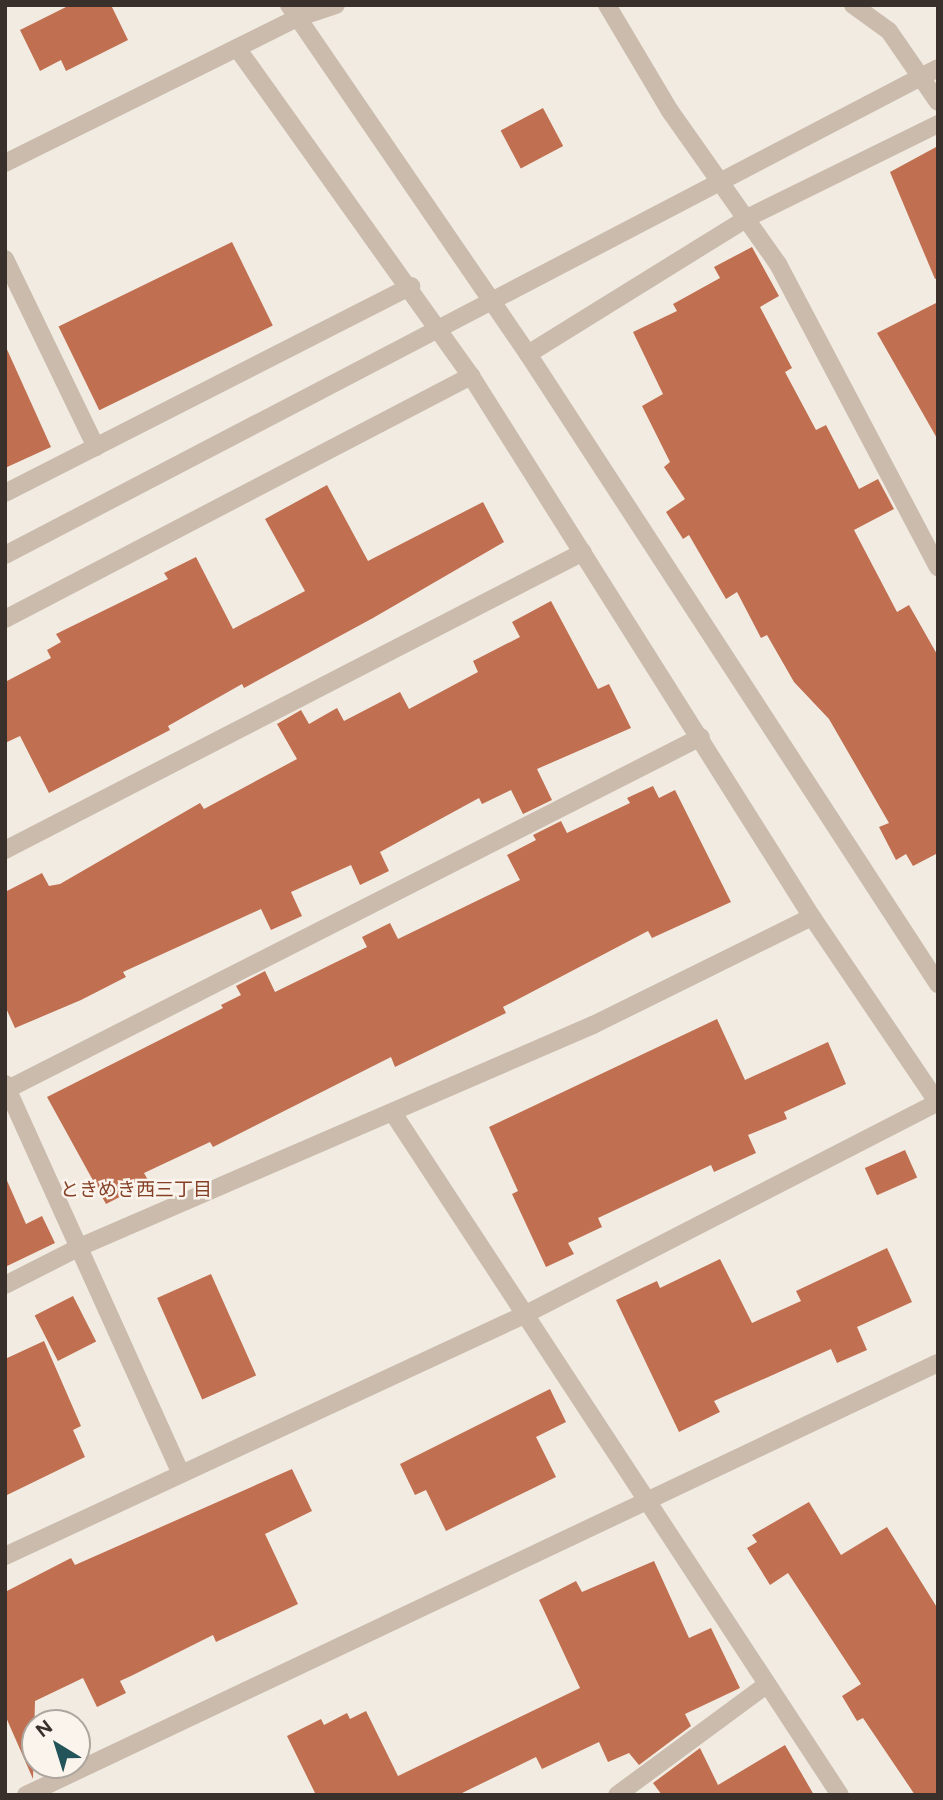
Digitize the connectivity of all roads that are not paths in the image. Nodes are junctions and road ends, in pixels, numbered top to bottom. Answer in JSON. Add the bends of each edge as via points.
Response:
{"nodes":[{"id":1,"x":336,"y":5,"type":"edge"},
{"id":2,"x":607,"y":5,"type":"edge"},
{"id":3,"x":853,"y":5,"type":"edge"},
{"id":4,"x":293,"y":12,"type":"edge"},
{"id":5,"x":237,"y":48,"type":"junction"},
{"id":6,"x":938,"y":68,"type":"edge"},
{"id":7,"x":938,"y":103,"type":"edge"},
{"id":8,"x":938,"y":124,"type":"edge"},
{"id":9,"x":5,"y":163,"type":"edge"},
{"id":10,"x":747,"y":218,"type":"junction"},
{"id":11,"x":5,"y":259,"type":"edge"},
{"id":12,"x":411,"y":286,"type":"junction"},
{"id":13,"x":528,"y":355,"type":"junction"},
{"id":14,"x":471,"y":376,"type":"junction"},
{"id":15,"x":96,"y":447,"type":"junction"},
{"id":16,"x":5,"y":493,"type":"edge"},
{"id":17,"x":583,"y":552,"type":"junction"},
{"id":18,"x":5,"y":555,"type":"edge"},
{"id":19,"x":938,"y":567,"type":"edge"},
{"id":20,"x":5,"y":619,"type":"edge"},
{"id":21,"x":701,"y":737,"type":"junction"},
{"id":22,"x":5,"y":850,"type":"edge"},
{"id":23,"x":812,"y":917,"type":"junction"},
{"id":24,"x":938,"y":984,"type":"edge"},
{"id":25,"x":7,"y":1086,"type":"edge"},
{"id":26,"x":938,"y":1103,"type":"edge"},
{"id":27,"x":393,"y":1112,"type":"junction"},
{"id":28,"x":82,"y":1247,"type":"junction"},
{"id":29,"x":5,"y":1285,"type":"edge"},
{"id":30,"x":526,"y":1314,"type":"junction"},
{"id":31,"x":938,"y":1363,"type":"edge"},
{"id":32,"x":180,"y":1472,"type":"junction"},
{"id":33,"x":646,"y":1498,"type":"junction"},
{"id":34,"x":5,"y":1556,"type":"edge"},
{"id":35,"x":766,"y":1685,"type":"junction"},
{"id":36,"x":26,"y":1795,"type":"edge"},
{"id":37,"x":617,"y":1795,"type":"edge"},
{"id":38,"x":840,"y":1795,"type":"edge"}],
"edges":[{"from":1,"to":4,"type":"street"},
{"from":2,"to":10,"type":"street","via":[[670,111]]},
{"from":3,"to":7,"type":"street","via":[[889,31]]},
{"from":4,"to":5,"type":"street"},
{"from":4,"to":13,"type":"street"},
{"from":5,"to":9,"type":"street"},
{"from":5,"to":12,"type":"street"},
{"from":6,"to":18,"type":"street","bridge":true},
{"from":8,"to":10,"type":"street"},
{"from":10,"to":13,"type":"street"},
{"from":10,"to":19,"type":"street","via":[[778,264]]},
{"from":11,"to":15,"type":"street"},
{"from":12,"to":14,"type":"street"},
{"from":12,"to":15,"type":"street"},
{"from":13,"to":24,"type":"street"},
{"from":14,"to":17,"type":"street"},
{"from":14,"to":20,"type":"street"},
{"from":15,"to":16,"type":"street"},
{"from":17,"to":21,"type":"street"},
{"from":17,"to":22,"type":"street"},
{"from":21,"to":23,"type":"street"},
{"from":21,"to":25,"type":"street"},
{"from":23,"to":26,"type":"street"},
{"from":23,"to":27,"type":"street","via":[[593,1025]]},
{"from":25,"to":28,"type":"street"},
{"from":26,"to":30,"type":"street"},
{"from":27,"to":28,"type":"street"},
{"from":27,"to":30,"type":"street"},
{"from":28,"to":29,"type":"street"},
{"from":28,"to":32,"type":"street"},
{"from":30,"to":32,"type":"street"},
{"from":30,"to":33,"type":"street"},
{"from":31,"to":33,"type":"street"},
{"from":32,"to":34,"type":"street"},
{"from":33,"to":35,"type":"street"},
{"from":33,"to":36,"type":"street"},
{"from":35,"to":37,"type":"street"},
{"from":35,"to":38,"type":"street"}]}
